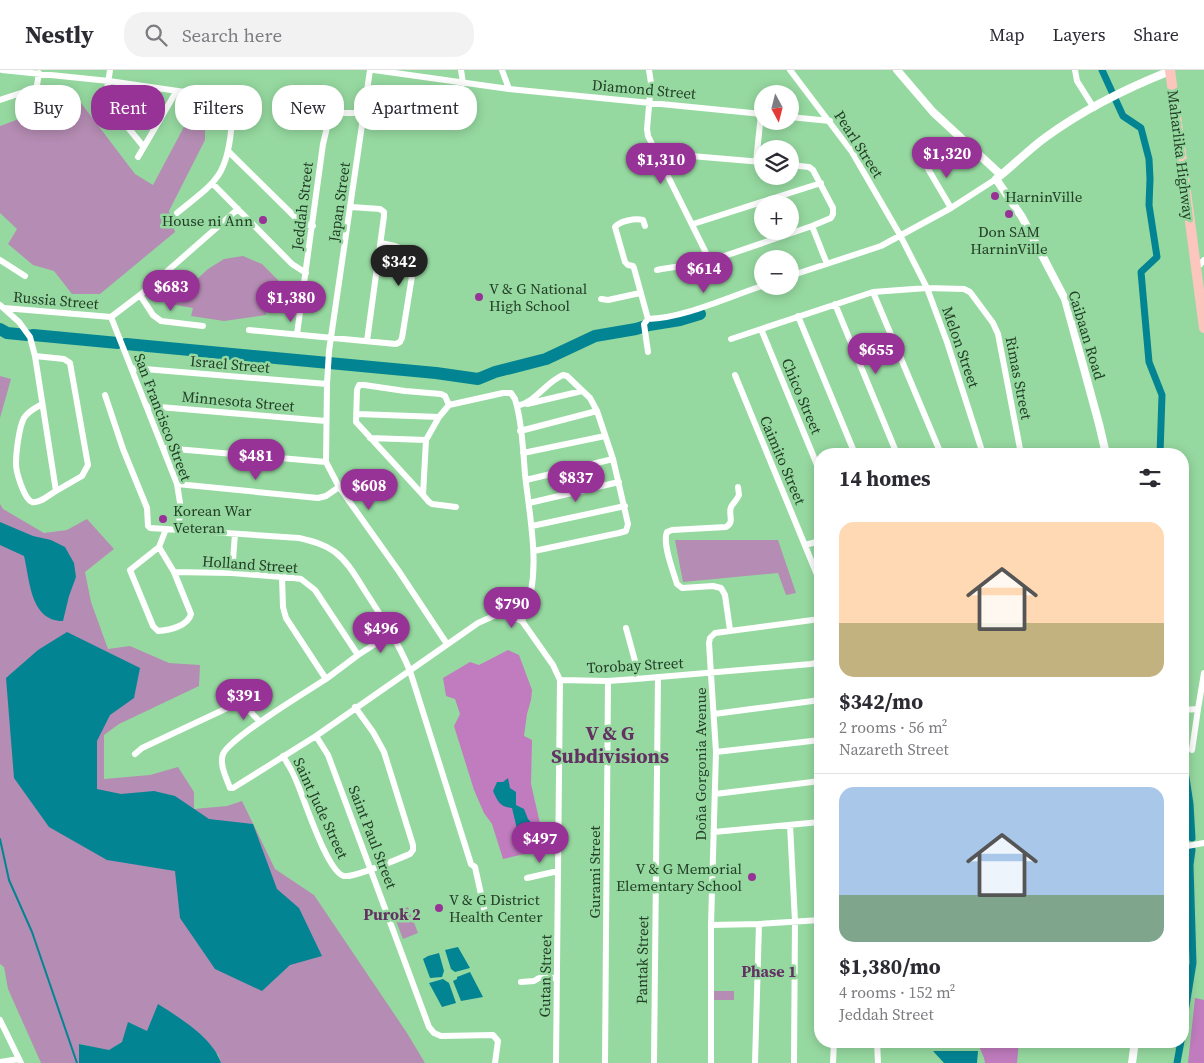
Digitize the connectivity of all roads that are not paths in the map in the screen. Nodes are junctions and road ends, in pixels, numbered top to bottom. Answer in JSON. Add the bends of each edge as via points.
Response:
{"nodes":[{"id":1,"x":2,"y":70,"type":"edge"},
{"id":2,"x":110,"y":70,"type":"edge"},
{"id":3,"x":372,"y":70,"type":"edge"},
{"id":4,"x":461,"y":70,"type":"edge"},
{"id":5,"x":502,"y":70,"type":"edge"},
{"id":6,"x":649,"y":70,"type":"edge"},
{"id":7,"x":790,"y":70,"type":"edge"},
{"id":8,"x":897,"y":70,"type":"edge"},
{"id":9,"x":1075,"y":70,"type":"edge"},
{"id":10,"x":1170,"y":70,"type":"edge"},
{"id":11,"x":39,"y":73,"type":"junction"},
{"id":12,"x":109,"y":81,"type":"junction"},
{"id":13,"x":463,"y":83,"type":"junction"},
{"id":14,"x":369,"y":85,"type":"edge"},
{"id":15,"x":509,"y":89,"type":"junction"},
{"id":16,"x":175,"y":92,"type":"edge"},
{"id":17,"x":175,"y":94,"type":"edge"},
{"id":18,"x":0,"y":100,"type":"edge"},
{"id":19,"x":649,"y":102,"type":"junction"},
{"id":20,"x":1094,"y":108,"type":"junction"},
{"id":21,"x":354,"y":113,"type":"edge"},
{"id":22,"x":754,"y":113,"type":"edge"},
{"id":23,"x":799,"y":118,"type":"edge"},
{"id":24,"x":830,"y":121,"type":"junction"},
{"id":25,"x":231,"y":130,"type":"edge"},
{"id":26,"x":362,"y":130,"type":"edge"},
{"id":27,"x":143,"y":146,"type":"junction"},
{"id":28,"x":229,"y":152,"type":"junction"},
{"id":29,"x":656,"y":152,"type":"junction"},
{"id":30,"x":138,"y":157,"type":"dead end"},
{"id":31,"x":754,"y":162,"type":"edge"},
{"id":32,"x":924,"y":162,"type":"dead end"},
{"id":33,"x":799,"y":166,"type":"edge"},
{"id":34,"x":998,"y":177,"type":"junction"},
{"id":35,"x":821,"y":182,"type":"junction"},
{"id":36,"x":213,"y":184,"type":"junction"},
{"id":37,"x":351,"y":207,"type":"junction"},
{"id":38,"x":951,"y":208,"type":"junction"},
{"id":39,"x":238,"y":209,"type":"junction"},
{"id":40,"x":177,"y":213,"type":"dead end"},
{"id":41,"x":693,"y":224,"type":"junction"},
{"id":42,"x":313,"y":226,"type":"junction"},
{"id":43,"x":645,"y":226,"type":"dead end"},
{"id":44,"x":812,"y":226,"type":"junction"},
{"id":45,"x":900,"y":235,"type":"junction"},
{"id":46,"x":381,"y":243,"type":"junction"},
{"id":47,"x":907,"y":251,"type":"joint"},
{"id":48,"x":0,"y":260,"type":"edge"},
{"id":49,"x":1204,"y":260,"type":"edge"},
{"id":50,"x":710,"y":261,"type":"junction"},
{"id":51,"x":827,"y":264,"type":"junction"},
{"id":52,"x":1196,"y":269,"type":"junction"},
{"id":53,"x":657,"y":270,"type":"dead end"},
{"id":54,"x":306,"y":273,"type":"junction"},
{"id":55,"x":799,"y":273,"type":"edge"},
{"id":56,"x":25,"y":276,"type":"dead end"},
{"id":57,"x":927,"y":288,"type":"junction"},
{"id":58,"x":754,"y":289,"type":"edge"},
{"id":59,"x":873,"y":292,"type":"junction"},
{"id":60,"x":640,"y":293,"type":"junction"},
{"id":61,"x":140,"y":295,"type":"junction"},
{"id":62,"x":602,"y":299,"type":"dead end"},
{"id":63,"x":835,"y":304,"type":"junction"},
{"id":64,"x":2,"y":306,"type":"edge"},
{"id":65,"x":25,"y":310,"type":"junction"},
{"id":66,"x":798,"y":316,"type":"junction"},
{"id":67,"x":111,"y":317,"type":"junction"},
{"id":68,"x":648,"y":319,"type":"junction"},
{"id":69,"x":19,"y":322,"type":"junction"},
{"id":70,"x":203,"y":326,"type":"dead end"},
{"id":71,"x":1204,"y":328,"type":"edge"},
{"id":72,"x":760,"y":329,"type":"junction"},
{"id":73,"x":249,"y":330,"type":"dead end"},
{"id":74,"x":297,"y":334,"type":"junction"},
{"id":75,"x":331,"y":338,"type":"junction"},
{"id":76,"x":731,"y":339,"type":"dead end"},
{"id":77,"x":367,"y":341,"type":"junction"},
{"id":78,"x":648,"y":352,"type":"dead end"},
{"id":79,"x":35,"y":356,"type":"junction"},
{"id":80,"x":132,"y":368,"type":"junction"},
{"id":81,"x":735,"y":375,"type":"dead end"},
{"id":82,"x":327,"y":384,"type":"junction"},
{"id":83,"x":582,"y":391,"type":"junction"},
{"id":84,"x":105,"y":395,"type":"dead end"},
{"id":85,"x":42,"y":404,"type":"junction"},
{"id":86,"x":527,"y":404,"type":"junction"},
{"id":87,"x":449,"y":405,"type":"junction"},
{"id":88,"x":147,"y":406,"type":"junction"},
{"id":89,"x":517,"y":406,"type":"junction"},
{"id":90,"x":597,"y":411,"type":"junction"},
{"id":91,"x":357,"y":414,"type":"junction"},
{"id":92,"x":439,"y":417,"type":"junction"},
{"id":93,"x":326,"y":421,"type":"junction"},
{"id":94,"x":520,"y":431,"type":"junction"},
{"id":95,"x":605,"y":436,"type":"junction"},
{"id":96,"x":370,"y":438,"type":"junction"},
{"id":97,"x":426,"y":440,"type":"junction"},
{"id":98,"x":164,"y":448,"type":"junction"},
{"id":99,"x":852,"y":448,"type":"edge"},
{"id":100,"x":895,"y":448,"type":"edge"},
{"id":101,"x":938,"y":448,"type":"edge"},
{"id":102,"x":981,"y":448,"type":"edge"},
{"id":103,"x":1021,"y":448,"type":"edge"},
{"id":104,"x":1105,"y":448,"type":"edge"},
{"id":105,"x":523,"y":453,"type":"junction"},
{"id":106,"x":814,"y":458,"type":"edge"},
{"id":107,"x":613,"y":459,"type":"junction"},
{"id":108,"x":326,"y":462,"type":"junction"},
{"id":109,"x":526,"y":480,"type":"junction"},
{"id":110,"x":619,"y":482,"type":"junction"},
{"id":111,"x":177,"y":484,"type":"junction"},
{"id":112,"x":738,"y":487,"type":"dead end"},
{"id":113,"x":339,"y":488,"type":"junction"},
{"id":114,"x":56,"y":491,"type":"junction"},
{"id":115,"x":423,"y":495,"type":"junction"},
{"id":116,"x":528,"y":503,"type":"junction"},
{"id":117,"x":624,"y":506,"type":"junction"},
{"id":118,"x":456,"y":507,"type":"dead end"},
{"id":119,"x":532,"y":526,"type":"junction"},
{"id":120,"x":166,"y":529,"type":"junction"},
{"id":121,"x":178,"y":529,"type":"junction"},
{"id":122,"x":235,"y":534,"type":"junction"},
{"id":123,"x":814,"y":543,"type":"edge"},
{"id":124,"x":805,"y":545,"type":"junction"},
{"id":125,"x":159,"y":547,"type":"junction"},
{"id":126,"x":534,"y":551,"type":"junction"},
{"id":127,"x":814,"y":567,"type":"edge"},
{"id":128,"x":174,"y":572,"type":"junction"},
{"id":129,"x":232,"y":573,"type":"junction"},
{"id":130,"x":282,"y":577,"type":"junction"},
{"id":131,"x":814,"y":620,"type":"edge"},
{"id":132,"x":522,"y":621,"type":"junction"},
{"id":133,"x":626,"y":628,"type":"dead end"},
{"id":134,"x":730,"y":630,"type":"junction"},
{"id":135,"x":392,"y":634,"type":"junction"},
{"id":136,"x":447,"y":644,"type":"junction"},
{"id":137,"x":358,"y":656,"type":"junction"},
{"id":138,"x":814,"y":663,"type":"edge"},
{"id":139,"x":410,"y":671,"type":"junction"},
{"id":140,"x":712,"y":672,"type":"junction"},
{"id":141,"x":1204,"y":673,"type":"edge"},
{"id":142,"x":658,"y":677,"type":"junction"},
{"id":143,"x":326,"y":679,"type":"junction"},
{"id":144,"x":560,"y":680,"type":"junction"},
{"id":145,"x":636,"y":680,"type":"junction"},
{"id":146,"x":608,"y":681,"type":"junction"},
{"id":147,"x":814,"y":701,"type":"edge"},
{"id":148,"x":355,"y":707,"type":"junction"},
{"id":149,"x":1198,"y":709,"type":"junction"},
{"id":150,"x":1189,"y":710,"type":"edge"},
{"id":151,"x":714,"y":714,"type":"junction"},
{"id":152,"x":260,"y":722,"type":"junction"},
{"id":153,"x":316,"y":736,"type":"junction"},
{"id":154,"x":814,"y":741,"type":"edge"},
{"id":155,"x":1192,"y":750,"type":"dead end"},
{"id":156,"x":716,"y":752,"type":"junction"},
{"id":157,"x":135,"y":754,"type":"dead end"},
{"id":158,"x":283,"y":756,"type":"junction"},
{"id":159,"x":814,"y":782,"type":"edge"},
{"id":160,"x":715,"y":794,"type":"junction"},
{"id":161,"x":814,"y":823,"type":"edge"},
{"id":162,"x":790,"y":825,"type":"junction"},
{"id":163,"x":714,"y":832,"type":"junction"},
{"id":164,"x":1204,"y":843,"type":"edge"},
{"id":165,"x":1189,"y":846,"type":"edge"},
{"id":166,"x":372,"y":869,"type":"junction"},
{"id":167,"x":558,"y":871,"type":"junction"},
{"id":168,"x":527,"y":878,"type":"dead end"},
{"id":169,"x":486,"y":917,"type":"dead end"},
{"id":170,"x":814,"y":920,"type":"edge"},
{"id":171,"x":795,"y":921,"type":"junction"},
{"id":172,"x":759,"y":924,"type":"junction"},
{"id":173,"x":711,"y":925,"type":"junction"},
{"id":174,"x":557,"y":978,"type":"junction"},
{"id":175,"x":520,"y":982,"type":"dead end"},
{"id":176,"x":0,"y":1020,"type":"edge"},
{"id":177,"x":834,"y":1048,"type":"edge"},
{"id":178,"x":877,"y":1048,"type":"edge"},
{"id":179,"x":1134,"y":1048,"type":"edge"},
{"id":180,"x":20,"y":1061,"type":"edge"},
{"id":181,"x":0,"y":1062,"type":"edge"},
{"id":182,"x":495,"y":1063,"type":"edge"},
{"id":183,"x":556,"y":1063,"type":"edge"},
{"id":184,"x":605,"y":1063,"type":"edge"},
{"id":185,"x":654,"y":1063,"type":"edge"},
{"id":186,"x":711,"y":1063,"type":"edge"},
{"id":187,"x":755,"y":1063,"type":"edge"},
{"id":188,"x":794,"y":1063,"type":"edge"},
{"id":189,"x":834,"y":1063,"type":"edge"},
{"id":190,"x":878,"y":1063,"type":"edge"},
{"id":191,"x":1132,"y":1063,"type":"edge"}],
"edges":[{"from":1,"to":11,"type":"street"},
{"from":2,"to":12,"type":"street"},
{"from":3,"to":13,"type":"street","name":"Diamond Street"},
{"from":3,"to":14,"type":"street","name":"Japan Street"},
{"from":4,"to":13,"type":"street"},
{"from":5,"to":15,"type":"street"},
{"from":6,"to":19,"type":"street"},
{"from":7,"to":24,"type":"street","name":"Pearl Street"},
{"from":8,"to":34,"type":"street","name":"Caibaan Road"},
{"from":9,"to":20,"type":"street","via":[[1077,81]]},
{"from":10,"to":20,"type":"street","via":[[1116,94]]},
{"from":10,"to":52,"type":"highway","name":"Maharlika Highway"},
{"from":11,"to":12,"type":"street"},
{"from":11,"to":18,"type":"street","via":[[36,88]]},
{"from":12,"to":16,"type":"street"},
{"from":12,"to":27,"type":"street","via":[[108,103]]},
{"from":13,"to":15,"type":"street","name":"Diamond Street"},
{"from":15,"to":19,"type":"street","name":"Diamond Street"},
{"from":17,"to":27,"type":"street"},
{"from":19,"to":22,"type":"street","name":"Diamond Street"},
{"from":19,"to":29,"type":"street","via":[[646,129]]},
{"from":20,"to":34,"type":"street","via":[[1045,138]]},
{"from":21,"to":42,"type":"street","name":"Jeddah Street","via":[[330,115],[323,144]]},
{"from":23,"to":24,"type":"street"},
{"from":24,"to":45,"type":"street","name":"Pearl Street","via":[[852,152]]},
{"from":25,"to":28,"type":"street"},
{"from":26,"to":37,"type":"street","name":"Japan Street"},
{"from":27,"to":30,"type":"street"},
{"from":28,"to":36,"type":"street"},
{"from":28,"to":42,"type":"street","via":[[299,221]]},
{"from":29,"to":31,"type":"street"},
{"from":29,"to":41,"type":"street"},
{"from":32,"to":38,"type":"street"},
{"from":33,"to":35,"type":"street","via":[[809,167]]},
{"from":34,"to":38,"type":"street"},
{"from":34,"to":104,"type":"street","name":"Caibaan Road","via":[[1064,299]]},
{"from":35,"to":41,"type":"street"},
{"from":35,"to":44,"type":"street","via":[[833,214]]},
{"from":36,"to":39,"type":"street"},
{"from":36,"to":40,"type":"street"},
{"from":37,"to":46,"type":"street","via":[[384,212]]},
{"from":37,"to":75,"type":"street","name":"Japan Street"},
{"from":38,"to":45,"type":"street"},
{"from":39,"to":54,"type":"street","via":[[292,264]]},
{"from":39,"to":61,"type":"street"},
{"from":41,"to":50,"type":"street"},
{"from":42,"to":54,"type":"street","name":"Jeddah Street"},
{"from":43,"to":60,"type":"street","via":[[639,219],[619,223],[615,227],[625,262],[633,266]]},
{"from":44,"to":50,"type":"street"},
{"from":44,"to":51,"type":"street"},
{"from":45,"to":47,"type":"street","name":"Pearl Street"},
{"from":45,"to":51,"type":"street","via":[[881,246]]},
{"from":46,"to":77,"type":"street"},
{"from":46,"to":77,"type":"street","via":[[405,250],[411,259],[412,276],[400,342]]},
{"from":47,"to":57,"type":"street","name":"Melon Street"},
{"from":48,"to":56,"type":"street"},
{"from":49,"to":52,"type":"street"},
{"from":50,"to":53,"type":"street"},
{"from":51,"to":55,"type":"street"},
{"from":52,"to":71,"type":"highway","name":"Maharlika Highway"},
{"from":54,"to":74,"type":"street","name":"Jeddah Street"},
{"from":57,"to":59,"type":"street"},
{"from":57,"to":102,"type":"street","name":"Melon Street"},
{"from":57,"to":103,"type":"street","name":"Rimas Street","via":[[970,292],[998,334]]},
{"from":58,"to":68,"type":"street","via":[[672,316]]},
{"from":59,"to":63,"type":"street"},
{"from":59,"to":101,"type":"street"},
{"from":60,"to":62,"type":"street"},
{"from":60,"to":68,"type":"street"},
{"from":61,"to":67,"type":"street"},
{"from":61,"to":70,"type":"street","via":[[153,315],[161,320]]},
{"from":63,"to":66,"type":"street"},
{"from":63,"to":100,"type":"street"},
{"from":64,"to":65,"type":"street","name":"Russia Street"},
{"from":64,"to":69,"type":"street"},
{"from":65,"to":67,"type":"street","name":"Russia Street"},
{"from":65,"to":69,"type":"street"},
{"from":66,"to":72,"type":"street"},
{"from":66,"to":99,"type":"street"},
{"from":67,"to":80,"type":"street","name":"San Francisco Street"},
{"from":68,"to":78,"type":"street","via":[[644,324]]},
{"from":69,"to":79,"type":"street","via":[[29,333]]},
{"from":72,"to":76,"type":"street"},
{"from":72,"to":106,"type":"street","name":"Chico Street"},
{"from":73,"to":74,"type":"street"},
{"from":74,"to":75,"type":"street"},
{"from":75,"to":77,"type":"street"},
{"from":75,"to":82,"type":"street","name":"Japan Street"},
{"from":79,"to":85,"type":"street"},
{"from":79,"to":114,"type":"street","via":[[64,359],[70,363],[88,465],[82,476]]},
{"from":80,"to":82,"type":"street","name":"Israel Street"},
{"from":80,"to":88,"type":"street","name":"San Francisco Street"},
{"from":81,"to":124,"type":"street","name":"Caimito Street"},
{"from":82,"to":93,"type":"street","name":"Japan Street"},
{"from":83,"to":86,"type":"street"},
{"from":83,"to":86,"type":"street","via":[[563,375]]},
{"from":83,"to":90,"type":"street"},
{"from":84,"to":120,"type":"street","via":[[145,501],[148,526]]},
{"from":85,"to":114,"type":"street"},
{"from":85,"to":114,"type":"street","via":[[28,412],[23,420],[16,464],[28,499],[38,502]]},
{"from":86,"to":89,"type":"street"},
{"from":87,"to":89,"type":"street","via":[[510,393]]},
{"from":87,"to":91,"type":"street","via":[[441,394],[405,392],[364,384],[356,390]]},
{"from":87,"to":92,"type":"street"},
{"from":88,"to":93,"type":"street","name":"Minnesota Street"},
{"from":88,"to":98,"type":"street","name":"San Francisco Street"},
{"from":89,"to":94,"type":"street"},
{"from":90,"to":94,"type":"street"},
{"from":90,"to":95,"type":"street"},
{"from":91,"to":92,"type":"street"},
{"from":91,"to":96,"type":"street","via":[[356,422]]},
{"from":92,"to":97,"type":"street"},
{"from":93,"to":108,"type":"street","name":"Japan Street"},
{"from":94,"to":105,"type":"street"},
{"from":95,"to":105,"type":"street"},
{"from":95,"to":107,"type":"street"},
{"from":96,"to":97,"type":"street"},
{"from":96,"to":115,"type":"street"},
{"from":97,"to":115,"type":"street"},
{"from":98,"to":108,"type":"street"},
{"from":98,"to":111,"type":"street","name":"San Francisco Street"},
{"from":105,"to":109,"type":"street"},
{"from":107,"to":109,"type":"street"},
{"from":107,"to":110,"type":"street"},
{"from":108,"to":113,"type":"street"},
{"from":109,"to":116,"type":"street"},
{"from":110,"to":116,"type":"street"},
{"from":110,"to":117,"type":"street"},
{"from":111,"to":113,"type":"street","via":[[318,498]]},
{"from":111,"to":121,"type":"street","name":"San Francisco Street","via":[[181,509]]},
{"from":112,"to":134,"type":"street","via":[[739,495],[731,507],[730,526],[672,530],[665,535],[677,584],[682,588],[721,588]]},
{"from":113,"to":136,"type":"street"},
{"from":115,"to":118,"type":"street","via":[[432,504]]},
{"from":116,"to":119,"type":"street"},
{"from":117,"to":119,"type":"street"},
{"from":117,"to":126,"type":"street","via":[[626,530]]},
{"from":119,"to":126,"type":"street"},
{"from":120,"to":121,"type":"street"},
{"from":120,"to":125,"type":"street"},
{"from":121,"to":122,"type":"street"},
{"from":122,"to":129,"type":"street"},
{"from":122,"to":135,"type":"street","via":[[299,538],[334,552],[347,564]]},
{"from":123,"to":124,"type":"street"},
{"from":124,"to":127,"type":"street","name":"Caimito Street"},
{"from":125,"to":128,"type":"street"},
{"from":125,"to":128,"type":"street","via":[[130,570],[158,631],[190,619],[191,614]]},
{"from":126,"to":132,"type":"street","via":[[532,586]]},
{"from":128,"to":129,"type":"street","name":"Holland Street"},
{"from":129,"to":130,"type":"street","name":"Holland Street"},
{"from":130,"to":137,"type":"street","name":"Holland Street","via":[[301,579],[315,590]]},
{"from":130,"to":143,"type":"street","via":[[286,618]]},
{"from":131,"to":134,"type":"street","name":"Doña Gorgonia Avenue"},
{"from":132,"to":136,"type":"street","via":[[495,614]]},
{"from":132,"to":144,"type":"street"},
{"from":133,"to":145,"type":"street","via":[[635,661]]},
{"from":134,"to":140,"type":"street","name":"Doña Gorgonia Avenue","via":[[715,633],[710,638]]},
{"from":135,"to":137,"type":"street"},
{"from":135,"to":139,"type":"street"},
{"from":136,"to":139,"type":"street"},
{"from":137,"to":143,"type":"street"},
{"from":138,"to":140,"type":"street","name":"Torobay Street"},
{"from":139,"to":148,"type":"street"},
{"from":139,"to":169,"type":"street","via":[[470,864],[475,867]]},
{"from":140,"to":142,"type":"street","name":"Torobay Street"},
{"from":140,"to":151,"type":"street","name":"Doña Gorgonia Avenue"},
{"from":141,"to":149,"type":"street"},
{"from":142,"to":145,"type":"street","name":"Torobay Street"},
{"from":142,"to":185,"type":"street","name":"Pantak Street"},
{"from":143,"to":152,"type":"street"},
{"from":144,"to":146,"type":"street","name":"Torobay Street"},
{"from":144,"to":167,"type":"street","name":"Gutan Street"},
{"from":145,"to":146,"type":"street","name":"Torobay Street"},
{"from":146,"to":184,"type":"street","name":"Gurami Street"},
{"from":147,"to":151,"type":"street"},
{"from":148,"to":153,"type":"street"},
{"from":148,"to":166,"type":"street","name":"Saint Jude Street","via":[[384,752],[413,848],[410,854]]},
{"from":149,"to":150,"type":"street"},
{"from":149,"to":155,"type":"street"},
{"from":151,"to":156,"type":"street","name":"Doña Gorgonia Avenue"},
{"from":152,"to":157,"type":"street","via":[[238,703]]},
{"from":152,"to":158,"type":"street","via":[[224,753],[222,762],[231,788]]},
{"from":153,"to":158,"type":"street"},
{"from":153,"to":166,"type":"street","name":"Saint Paul Street","via":[[328,755]]},
{"from":154,"to":156,"type":"street"},
{"from":156,"to":160,"type":"street","name":"Doña Gorgonia Avenue"},
{"from":158,"to":166,"type":"street","name":"Saint Jude Street","via":[[333,866],[344,876]]},
{"from":159,"to":160,"type":"street"},
{"from":160,"to":163,"type":"street","name":"Doña Gorgonia Avenue"},
{"from":161,"to":162,"type":"street"},
{"from":162,"to":163,"type":"street"},
{"from":162,"to":171,"type":"street"},
{"from":163,"to":173,"type":"street","name":"Doña Gorgonia Avenue"},
{"from":164,"to":165,"type":"street"},
{"from":166,"to":182,"type":"street","name":"Saint Paul Street","via":[[430,1027],[441,1036],[493,1035],[498,1041]]},
{"from":167,"to":168,"type":"street"},
{"from":167,"to":174,"type":"street","name":"Gutan Street"},
{"from":170,"to":171,"type":"street"},
{"from":171,"to":172,"type":"street"},
{"from":171,"to":188,"type":"street"},
{"from":172,"to":173,"type":"street"},
{"from":172,"to":187,"type":"street"},
{"from":173,"to":186,"type":"street","name":"Doña Gorgonia Avenue"},
{"from":174,"to":175,"type":"street"},
{"from":174,"to":183,"type":"street","name":"Gutan Street"},
{"from":176,"to":180,"type":"street"},
{"from":177,"to":189,"type":"street"},
{"from":178,"to":190,"type":"street"},
{"from":179,"to":191,"type":"street"},
{"from":180,"to":181,"type":"street"}]}
